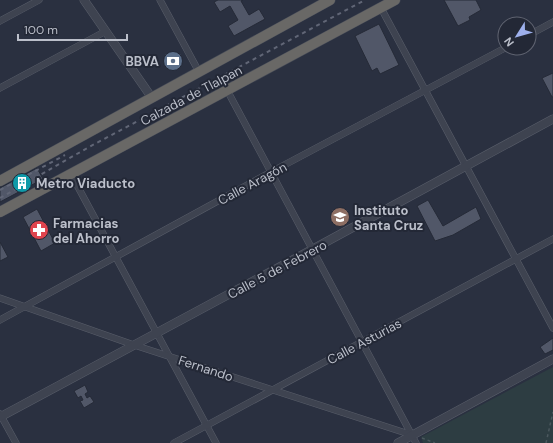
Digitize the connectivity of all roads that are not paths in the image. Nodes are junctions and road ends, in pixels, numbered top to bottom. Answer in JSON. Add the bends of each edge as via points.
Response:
{"nodes":[{"id":1,"x":39,"y":0,"type":"edge"},
{"id":2,"x":84,"y":0,"type":"edge"},
{"id":3,"x":160,"y":0,"type":"edge"},
{"id":4,"x":330,"y":0,"type":"edge"},
{"id":5,"x":395,"y":0,"type":"edge"},
{"id":6,"x":381,"y":8,"type":"junction"},
{"id":7,"x":0,"y":21,"type":"edge"},
{"id":8,"x":553,"y":22,"type":"edge"},
{"id":9,"x":537,"y":31,"type":"edge"},
{"id":10,"x":106,"y":32,"type":"junction"},
{"id":11,"x":497,"y":52,"type":"edge"},
{"id":12,"x":199,"y":72,"type":"junction"},
{"id":13,"x":0,"y":88,"type":"edge"},
{"id":14,"x":227,"y":90,"type":"junction"},
{"id":15,"x":425,"y":90,"type":"junction"},
{"id":16,"x":152,"y":98,"type":"junction"},
{"id":17,"x":553,"y":119,"type":"edge"},
{"id":18,"x":466,"y":166,"type":"junction"},
{"id":19,"x":271,"y":172,"type":"junction"},
{"id":20,"x":71,"y":174,"type":"junction"},
{"id":21,"x":0,"y":181,"type":"edge"},
{"id":22,"x":0,"y":212,"type":"edge"},
{"id":23,"x":553,"y":240,"type":"edge"},
{"id":24,"x":313,"y":250,"type":"junction"},
{"id":25,"x":116,"y":257,"type":"junction"},
{"id":26,"x":516,"y":259,"type":"junction"},
{"id":27,"x":0,"y":298,"type":"edge"},
{"id":28,"x":24,"y":307,"type":"junction"},
{"id":29,"x":0,"y":320,"type":"edge"},
{"id":30,"x":553,"y":328,"type":"edge"},
{"id":31,"x":157,"y":333,"type":"junction"},
{"id":32,"x":362,"y":342,"type":"junction"},
{"id":33,"x":134,"y":345,"type":"junction"},
{"id":34,"x":169,"y":356,"type":"junction"},
{"id":35,"x":553,"y":359,"type":"edge"},
{"id":36,"x":272,"y":390,"type":"junction"},
{"id":37,"x":0,"y":416,"type":"edge"},
{"id":38,"x":206,"y":425,"type":"junction"},
{"id":39,"x":412,"y":435,"type":"junction"},
{"id":40,"x":16,"y":443,"type":"edge"},
{"id":41,"x":174,"y":443,"type":"edge"},
{"id":42,"x":216,"y":443,"type":"edge"},
{"id":43,"x":398,"y":443,"type":"edge"},
{"id":44,"x":416,"y":443,"type":"edge"}],
"edges":[{"from":1,"to":7,"type":"street"},
{"from":2,"to":10,"type":"street"},
{"from":3,"to":12,"type":"street"},
{"from":4,"to":12,"type":"highway","name":"Calzada de Tlalpan"},
{"from":5,"to":6,"type":"highway","name":"Calzada de Tlalpan"},
{"from":6,"to":14,"type":"highway","name":"Calzada de Tlalpan"},
{"from":6,"to":15,"type":"street"},
{"from":8,"to":9,"type":"street"},
{"from":10,"to":13,"type":"street"},
{"from":10,"to":16,"type":"street"},
{"from":11,"to":15,"type":"street","name":"Calle Aragón"},
{"from":12,"to":16,"type":"highway","name":"Calzada de Tlalpan"},
{"from":14,"to":19,"type":"street"},
{"from":14,"to":20,"type":"highway","name":"Calzada de Tlalpan"},
{"from":15,"to":18,"type":"street"},
{"from":15,"to":19,"type":"street","name":"Calle Aragón"},
{"from":16,"to":21,"type":"highway","name":"Calzada de Tlalpan"},
{"from":17,"to":18,"type":"street","name":"Calle 5 de Febrero"},
{"from":18,"to":24,"type":"street","name":"Calle 5 de Febrero"},
{"from":18,"to":26,"type":"street"},
{"from":19,"to":24,"type":"street"},
{"from":19,"to":25,"type":"street","name":"Calle Aragón"},
{"from":20,"to":22,"type":"highway","name":"Calzada de Tlalpan"},
{"from":20,"to":25,"type":"street"},
{"from":23,"to":26,"type":"street","name":"Calle Asturias"},
{"from":24,"to":31,"type":"street","name":"Calle 5 de Febrero"},
{"from":24,"to":32,"type":"street"},
{"from":25,"to":28,"type":"street","name":"Calle Aragón"},
{"from":25,"to":31,"type":"street"},
{"from":26,"to":30,"type":"street"},
{"from":26,"to":32,"type":"street","name":"Calle Asturias"},
{"from":27,"to":28,"type":"street","name":"Fernando"},
{"from":28,"to":29,"type":"street","name":"Calle Aragón"},
{"from":28,"to":33,"type":"street","name":"Fernando"},
{"from":31,"to":33,"type":"street","name":"Calle 5 de Febrero"},
{"from":31,"to":34,"type":"street"},
{"from":32,"to":36,"type":"street","name":"Calle Asturias"},
{"from":32,"to":39,"type":"street"},
{"from":33,"to":34,"type":"street","name":"Fernando"},
{"from":33,"to":37,"type":"street","name":"Calle 5 de Febrero"},
{"from":34,"to":36,"type":"street","name":"Fernando"},
{"from":34,"to":38,"type":"street"},
{"from":35,"to":39,"type":"street"},
{"from":36,"to":38,"type":"street","name":"Calle Asturias"},
{"from":36,"to":39,"type":"street","name":"Fernando"},
{"from":37,"to":40,"type":"street"},
{"from":38,"to":41,"type":"street","name":"Calle Asturias"},
{"from":38,"to":42,"type":"street"},
{"from":39,"to":43,"type":"street"},
{"from":39,"to":44,"type":"street"}]}
